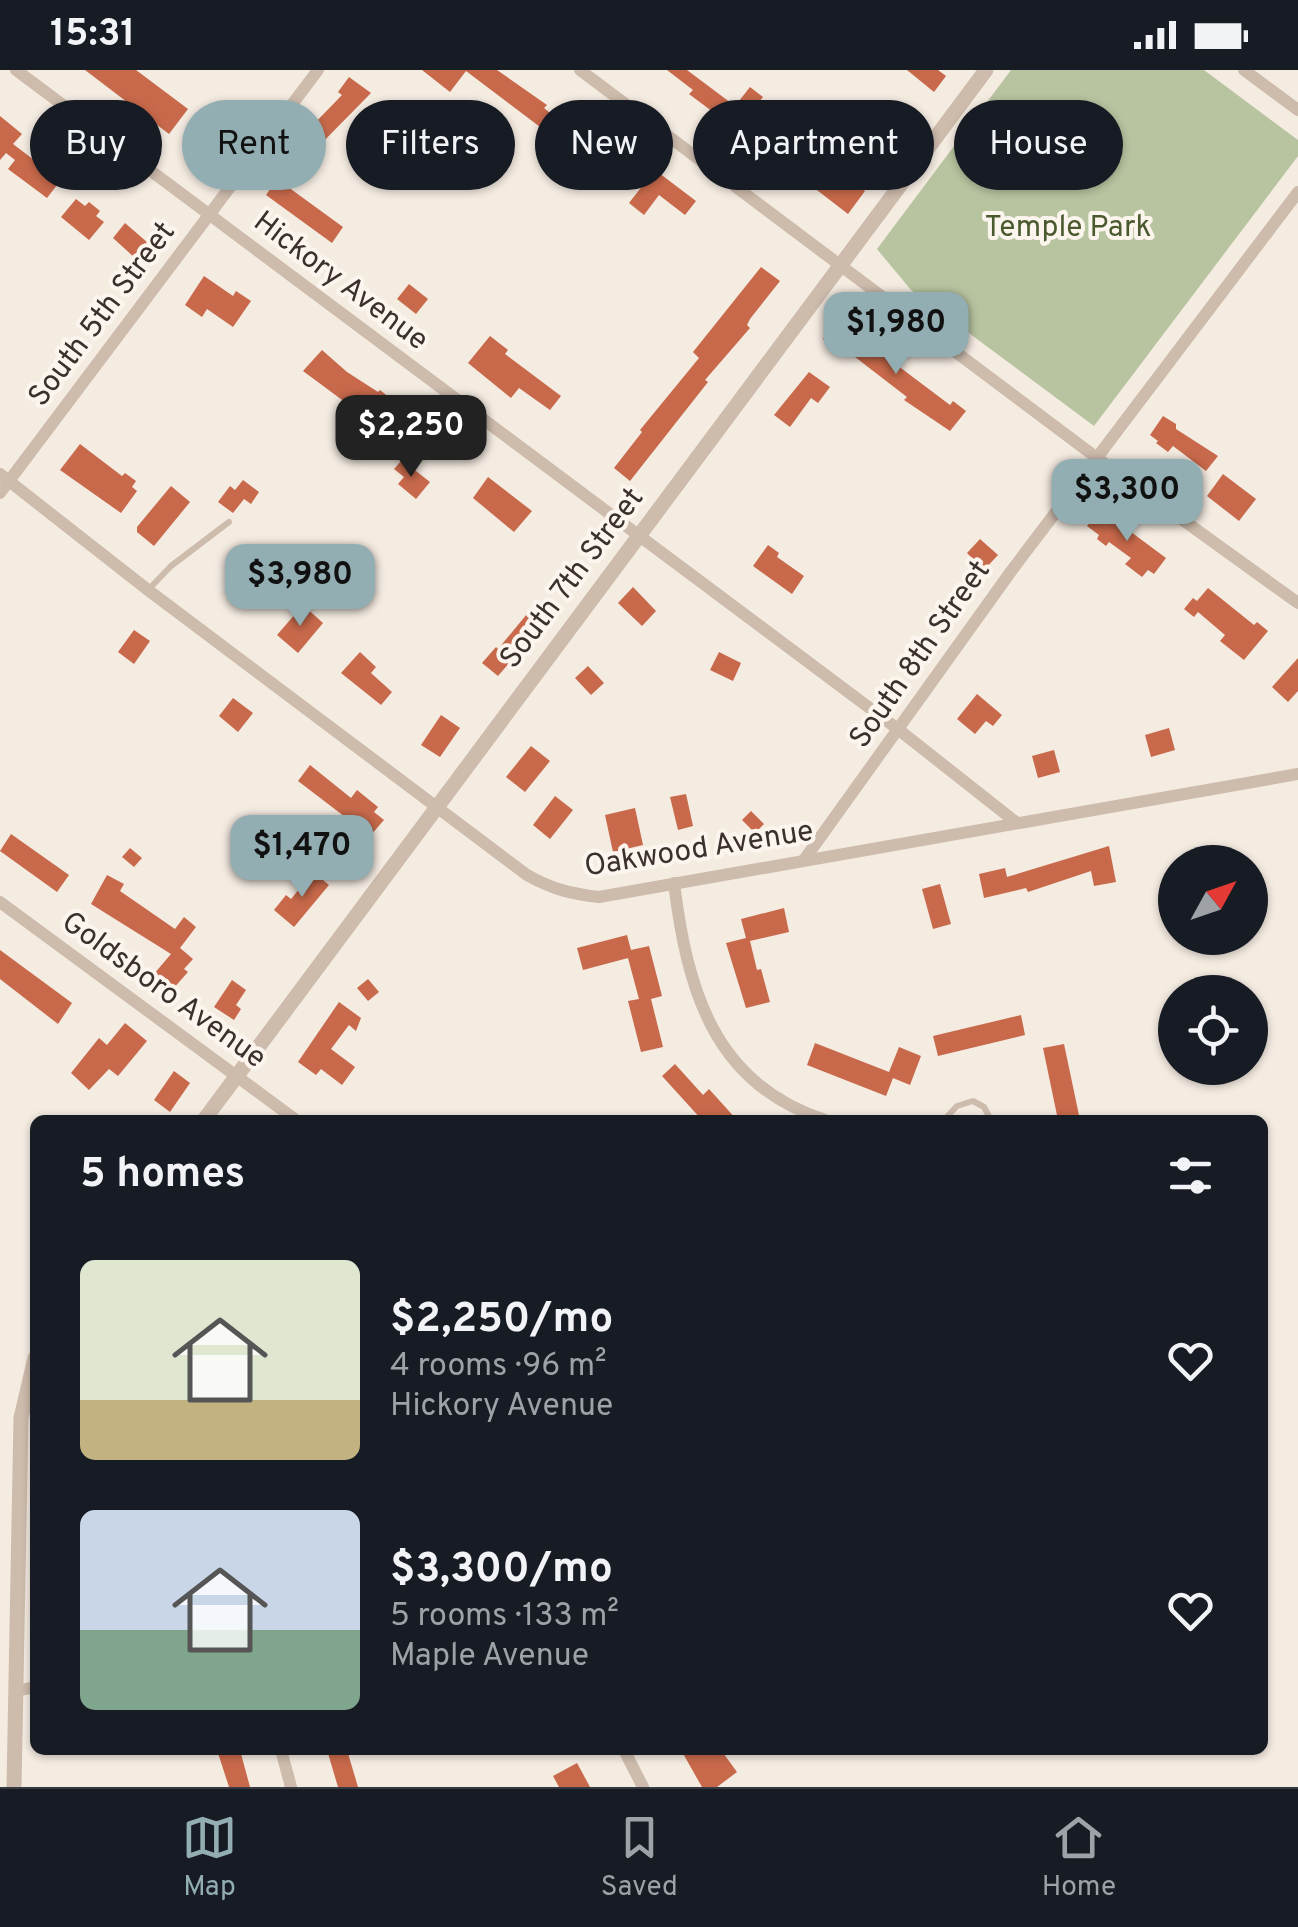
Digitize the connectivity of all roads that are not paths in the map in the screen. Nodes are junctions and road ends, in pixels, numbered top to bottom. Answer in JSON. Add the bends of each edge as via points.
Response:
{"nodes":[{"id":1,"x":16,"y":70,"type":"edge"},
{"id":2,"x":318,"y":70,"type":"edge"},
{"id":3,"x":580,"y":70,"type":"edge"},
{"id":4,"x":986,"y":70,"type":"edge"},
{"id":5,"x":1244,"y":70,"type":"edge"},
{"id":6,"x":1298,"y":110,"type":"edge"},
{"id":7,"x":1298,"y":192,"type":"edge"},
{"id":8,"x":209,"y":214,"type":"junction"},
{"id":9,"x":842,"y":264,"type":"junction"},
{"id":10,"x":1096,"y":458,"type":"junction"},
{"id":11,"x":5,"y":478,"type":"edge"},
{"id":12,"x":0,"y":494,"type":"edge"},
{"id":13,"x":229,"y":522,"type":"dead end"},
{"id":14,"x":639,"y":537,"type":"junction"},
{"id":15,"x":148,"y":590,"type":"junction"},
{"id":16,"x":1298,"y":603,"type":"edge"},
{"id":17,"x":899,"y":730,"type":"junction"},
{"id":18,"x":1298,"y":774,"type":"edge"},
{"id":19,"x":438,"y":807,"type":"junction"},
{"id":20,"x":1017,"y":823,"type":"junction"},
{"id":21,"x":804,"y":860,"type":"junction"},
{"id":22,"x":674,"y":882,"type":"junction"},
{"id":23,"x":0,"y":902,"type":"edge"},
{"id":24,"x":237,"y":1076,"type":"junction"},
{"id":25,"x":208,"y":1115,"type":"edge"},
{"id":26,"x":289,"y":1115,"type":"edge"},
{"id":27,"x":792,"y":1115,"type":"edge"},
{"id":28,"x":949,"y":1115,"type":"edge"},
{"id":29,"x":988,"y":1115,"type":"edge"},
{"id":30,"x":30,"y":1381,"type":"edge"},
{"id":31,"x":8,"y":1693,"type":"edge"},
{"id":32,"x":282,"y":1755,"type":"edge"},
{"id":33,"x":627,"y":1755,"type":"edge"},
{"id":34,"x":14,"y":1787,"type":"edge"},
{"id":35,"x":292,"y":1787,"type":"edge"},
{"id":36,"x":643,"y":1787,"type":"edge"}],
"edges":[{"from":1,"to":8,"type":"street","name":"Hickory Avenue"},
{"from":2,"to":8,"type":"street","name":"South 5th Street"},
{"from":3,"to":9,"type":"street"},
{"from":4,"to":9,"type":"street","name":"South 7th Street"},
{"from":5,"to":6,"type":"street"},
{"from":7,"to":10,"type":"street","name":"South 8th Street"},
{"from":8,"to":11,"type":"street","name":"South 5th Street"},
{"from":8,"to":14,"type":"street","name":"Hickory Avenue"},
{"from":9,"to":10,"type":"street"},
{"from":9,"to":14,"type":"street","name":"South 7th Street"},
{"from":10,"to":16,"type":"street"},
{"from":10,"to":17,"type":"street","name":"South 8th Street"},
{"from":11,"to":12,"type":"street","name":"South 5th Street"},
{"from":11,"to":15,"type":"street","name":"Oakwood Avenue"},
{"from":13,"to":15,"type":"lane"},
{"from":14,"to":17,"type":"street","name":"Hickory Avenue"},
{"from":14,"to":19,"type":"street","name":"South 7th Street"},
{"from":15,"to":19,"type":"street","name":"Oakwood Avenue"},
{"from":17,"to":20,"type":"street","name":"Hickory Avenue"},
{"from":17,"to":21,"type":"street","name":"South 8th Street"},
{"from":18,"to":20,"type":"street","name":"Oakwood Avenue"},
{"from":19,"to":22,"type":"street","name":"Oakwood Avenue","via":[[553,890],[599,896]]},
{"from":19,"to":24,"type":"street","name":"South 7th Street"},
{"from":20,"to":21,"type":"street","name":"Oakwood Avenue"},
{"from":21,"to":22,"type":"street","name":"Oakwood Avenue"},
{"from":22,"to":27,"type":"street","via":[[682,946],[710,1027],[731,1058]]},
{"from":23,"to":24,"type":"street","name":"Goldsboro Avenue"},
{"from":24,"to":25,"type":"street","name":"South 7th Street"},
{"from":24,"to":26,"type":"street","name":"Goldsboro Avenue"},
{"from":28,"to":29,"type":"lane","via":[[973,1101]]},
{"from":30,"to":31,"type":"street","via":[[22,1418]]},
{"from":31,"to":34,"type":"street"},
{"from":32,"to":35,"type":"street"},
{"from":33,"to":36,"type":"street"}]}
